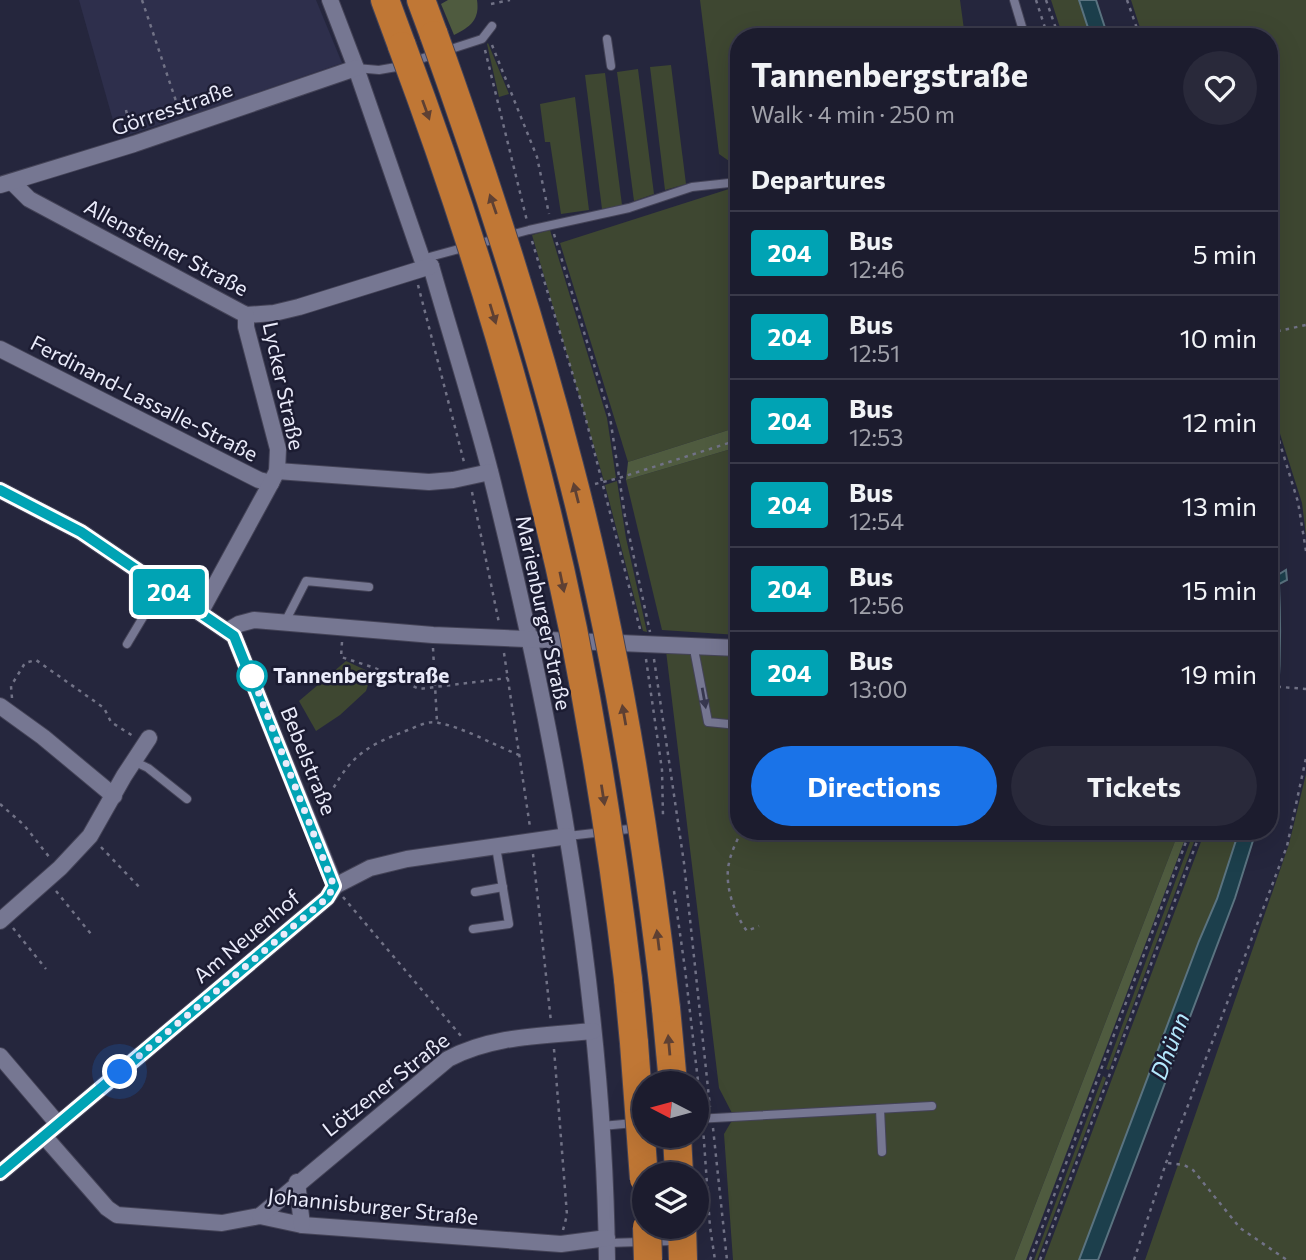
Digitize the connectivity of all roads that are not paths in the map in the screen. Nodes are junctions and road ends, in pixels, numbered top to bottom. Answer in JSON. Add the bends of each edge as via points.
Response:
{"nodes":[{"id":1,"x":330,"y":0,"type":"edge"},
{"id":2,"x":385,"y":0,"type":"edge"},
{"id":3,"x":421,"y":0,"type":"edge"},
{"id":4,"x":1014,"y":0,"type":"edge"},
{"id":5,"x":492,"y":26,"type":"dead end"},
{"id":6,"x":1022,"y":28,"type":"edge"},
{"id":7,"x":607,"y":39,"type":"dead end"},
{"id":8,"x":611,"y":66,"type":"dead end"},
{"id":9,"x":356,"y":68,"type":"junction"},
{"id":10,"x":730,"y":183,"type":"edge"},
{"id":11,"x":6,"y":184,"type":"edge"},
{"id":12,"x":422,"y":265,"type":"junction"},
{"id":13,"x":246,"y":315,"type":"junction"},
{"id":14,"x":0,"y":349,"type":"edge"},
{"id":15,"x":490,"y":472,"type":"junction"},
{"id":16,"x":274,"y":477,"type":"junction"},
{"id":17,"x":0,"y":490,"type":"edge"},
{"id":18,"x":144,"y":575,"type":"junction"},
{"id":19,"x":161,"y":587,"type":"junction"},
{"id":20,"x":369,"y":587,"type":"dead end"},
{"id":21,"x":209,"y":597,"type":"junction"},
{"id":22,"x":200,"y":614,"type":"junction"},
{"id":23,"x":285,"y":622,"type":"junction"},
{"id":24,"x":227,"y":631,"type":"junction"},
{"id":25,"x":530,"y":640,"type":"junction"},
{"id":26,"x":127,"y":644,"type":"dead end"},
{"id":27,"x":693,"y":644,"type":"junction"},
{"id":28,"x":730,"y":647,"type":"edge"},
{"id":29,"x":3,"y":708,"type":"edge"},
{"id":30,"x":730,"y":724,"type":"edge"},
{"id":31,"x":147,"y":741,"type":"road end"},
{"id":32,"x":133,"y":761,"type":"junction"},
{"id":33,"x":114,"y":796,"type":"junction"},
{"id":34,"x":187,"y":799,"type":"dead end"},
{"id":35,"x":641,"y":828,"type":"dead end"},
{"id":36,"x":568,"y":836,"type":"junction"},
{"id":37,"x":496,"y":847,"type":"junction"},
{"id":38,"x":334,"y":886,"type":"junction"},
{"id":39,"x":502,"y":887,"type":"junction"},
{"id":40,"x":475,"y":892,"type":"dead end"},
{"id":41,"x":2,"y":919,"type":"edge"},
{"id":42,"x":473,"y":929,"type":"dead end"},
{"id":43,"x":593,"y":1031,"type":"junction"},
{"id":44,"x":0,"y":1056,"type":"edge"},
{"id":45,"x":672,"y":1071,"type":"edge"},
{"id":46,"x":932,"y":1106,"type":"dead end"},
{"id":47,"x":880,"y":1109,"type":"junction"},
{"id":48,"x":709,"y":1118,"type":"edge"},
{"id":49,"x":58,"y":1124,"type":"junction"},
{"id":50,"x":632,"y":1124,"type":"edge"},
{"id":51,"x":602,"y":1126,"type":"junction"},
{"id":52,"x":44,"y":1136,"type":"junction"},
{"id":53,"x":881,"y":1152,"type":"dead end"},
{"id":54,"x":643,"y":1162,"type":"edge"},
{"id":55,"x":0,"y":1173,"type":"edge"},
{"id":56,"x":297,"y":1182,"type":"junction"},
{"id":57,"x":260,"y":1216,"type":"junction"},
{"id":58,"x":302,"y":1224,"type":"junction"},
{"id":59,"x":647,"y":1239,"type":"edge"},
{"id":60,"x":607,"y":1240,"type":"junction"},
{"id":61,"x":578,"y":1243,"type":"junction"},
{"id":62,"x":679,"y":1243,"type":"edge"},
{"id":63,"x":579,"y":1260,"type":"edge"},
{"id":64,"x":607,"y":1260,"type":"edge"},
{"id":65,"x":648,"y":1260,"type":"edge"}],
"edges":[{"from":1,"to":9,"type":"street","name":"Marienburger Straße"},
{"from":2,"to":54,"type":"highway","one_way":true,"bridge":true,"via":[[496,324],[572,626],[620,909]]},
{"from":45,"to":3,"type":"highway","one_way":true,"bridge":true,"via":[[645,839],[591,556],[550,391],[502,230]]},
{"from":4,"to":6,"type":"lane"},
{"from":5,"to":9,"type":"lane","via":[[482,39],[400,67]]},
{"from":7,"to":8,"type":"lane"},
{"from":9,"to":11,"type":"street","name":"Görresstraße"},
{"from":9,"to":12,"type":"street","name":"Marienburger Straße"},
{"from":10,"to":12,"type":"lane","via":[[692,187],[629,208],[529,230]]},
{"from":11,"to":13,"type":"street","name":"Allensteiner Straße"},
{"from":12,"to":13,"type":"street","name":"Allensteiner Straße","via":[[274,313]]},
{"from":12,"to":15,"type":"street","name":"Marienburger Straße"},
{"from":13,"to":16,"type":"street","name":"Lycker Straße","via":[[278,449]]},
{"from":14,"to":16,"type":"street","name":"Ferdinand-Lassalle-Straße","via":[[259,480]]},
{"from":15,"to":16,"type":"street","name":"Ferdinand-Lassalle-Straße","via":[[453,480]]},
{"from":15,"to":25,"type":"street","name":"Marienburger Straße"},
{"from":16,"to":21,"type":"street"},
{"from":17,"to":18,"type":"street","name":"Bebelstraße","via":[[81,532]]},
{"from":18,"to":19,"type":"street","name":"Bebelstraße"},
{"from":18,"to":21,"type":"lane","via":[[163,573]]},
{"from":19,"to":22,"type":"street","name":"Bebelstraße"},
{"from":19,"to":26,"type":"lane"},
{"from":20,"to":23,"type":"lane","via":[[306,581]]},
{"from":21,"to":22,"type":"street"},
{"from":22,"to":24,"type":"street","name":"Bebelstraße"},
{"from":23,"to":24,"type":"street","via":[[254,620]]},
{"from":23,"to":25,"type":"street"},
{"from":24,"to":38,"type":"street","name":"Bebelstraße","via":[[238,642]]},
{"from":25,"to":27,"type":"street"},
{"from":25,"to":36,"type":"street","name":"Marienburger Straße"},
{"from":27,"to":28,"type":"street"},
{"from":27,"to":30,"type":"lane","one_way":true,"via":[[708,722]]},
{"from":29,"to":33,"type":"street"},
{"from":31,"to":32,"type":"street"},
{"from":32,"to":33,"type":"street"},
{"from":32,"to":34,"type":"lane"},
{"from":33,"to":41,"type":"street","via":[[90,836]]},
{"from":35,"to":36,"type":"lane"},
{"from":36,"to":37,"type":"street","name":"Am Neuenhof"},
{"from":36,"to":43,"type":"street","name":"Marienburger Straße"},
{"from":37,"to":38,"type":"street","name":"Am Neuenhof","via":[[407,859],[370,868]]},
{"from":37,"to":39,"type":"lane"},
{"from":38,"to":49,"type":"street","name":"Am Neuenhof","via":[[327,898]]},
{"from":39,"to":40,"type":"lane"},
{"from":39,"to":42,"type":"lane","via":[[509,925]]},
{"from":43,"to":51,"type":"street","name":"Marienburger Straße"},
{"from":43,"to":56,"type":"street","name":"Lötzener Straße","via":[[467,1049],[448,1059]]},
{"from":44,"to":49,"type":"street"},
{"from":46,"to":47,"type":"lane"},
{"from":47,"to":48,"type":"lane"},
{"from":47,"to":53,"type":"lane"},
{"from":49,"to":52,"type":"street","name":"Am Neuenhof"},
{"from":50,"to":51,"type":"lane"},
{"from":51,"to":60,"type":"street","name":"Marienburger Straße"},
{"from":52,"to":55,"type":"street","name":"Am Neuenhof"},
{"from":52,"to":57,"type":"street","name":"Johannisburger Straße","via":[[117,1215],[222,1223]]},
{"from":56,"to":57,"type":"street","name":"Lötzener Straße"},
{"from":56,"to":58,"type":"street"},
{"from":57,"to":58,"type":"street","name":"Johannisburger Straße"},
{"from":58,"to":61,"type":"street","name":"Johannisburger Straße"},
{"from":59,"to":65,"type":"highway","bridge":true},
{"from":60,"to":61,"type":"street","name":"Johannisburger Straße"},
{"from":60,"to":62,"type":"lane"},
{"from":60,"to":64,"type":"street","name":"Marienburger Straße"},
{"from":61,"to":63,"type":"street"}]}
